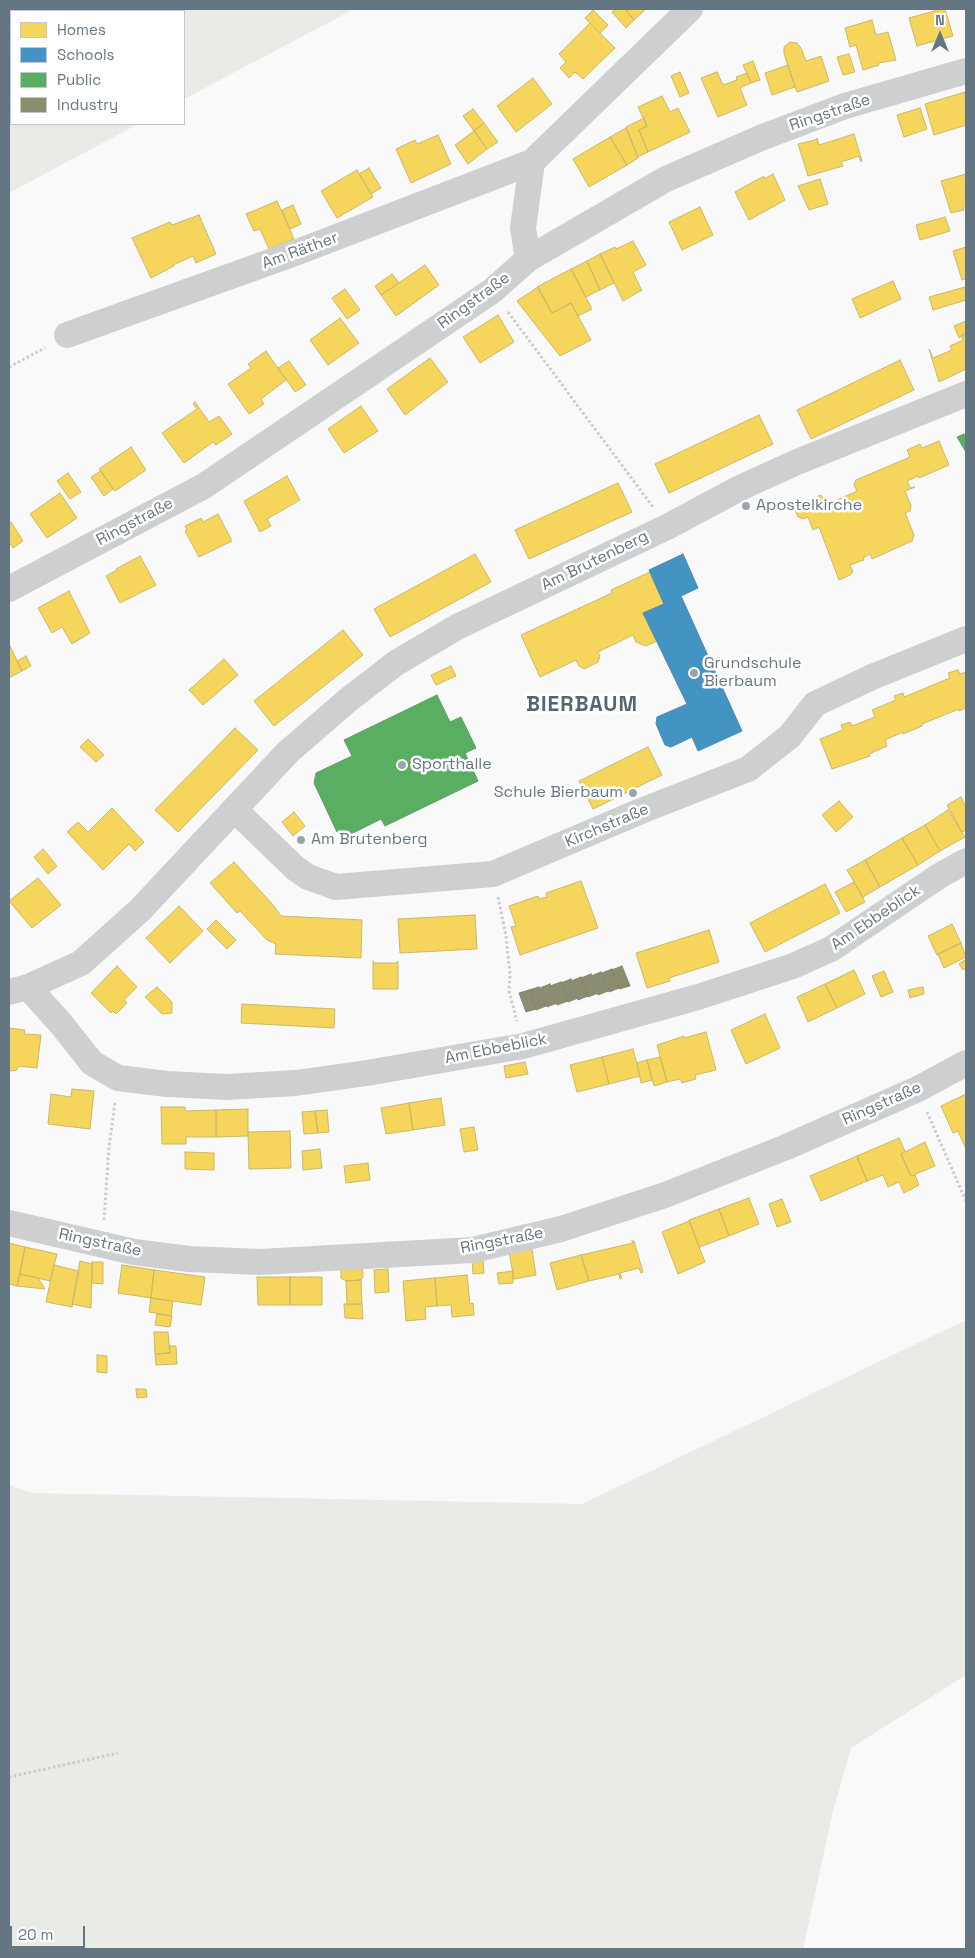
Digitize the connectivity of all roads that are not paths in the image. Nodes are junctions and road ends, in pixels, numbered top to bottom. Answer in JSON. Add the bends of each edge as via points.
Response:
{"nodes":[{"id":1,"x":690,"y":9,"type":"edge"},
{"id":2,"x":966,"y":71,"type":"edge"},
{"id":3,"x":532,"y":162,"type":"junction"},
{"id":4,"x":528,"y":259,"type":"junction"},
{"id":5,"x":67,"y":335,"type":"road end"},
{"id":6,"x":966,"y":394,"type":"edge"},
{"id":7,"x":9,"y":589,"type":"edge"},
{"id":8,"x":966,"y":639,"type":"edge"},
{"id":9,"x":235,"y":810,"type":"junction"},
{"id":10,"x":966,"y":861,"type":"edge"},
{"id":11,"x":19,"y":990,"type":"edge"},
{"id":12,"x":966,"y":1063,"type":"edge"},
{"id":13,"x":9,"y":1223,"type":"edge"}],
"edges":[{"from":1,"to":3,"type":"street","name":"Am Räther"},
{"from":2,"to":4,"type":"street","name":"Ringstraße","via":[[845,106],[763,137],[666,179]]},
{"from":3,"to":4,"type":"street","via":[[523,228]]},
{"from":3,"to":5,"type":"street","name":"Am Räther","via":[[295,253]]},
{"from":4,"to":7,"type":"street","name":"Ringstraße","via":[[492,291],[204,486]]},
{"from":6,"to":9,"type":"street","name":"Am Brutenberg","via":[[740,488],[457,627],[396,663],[348,700],[288,752]]},
{"from":8,"to":9,"type":"street","name":"Kirchstraße","via":[[815,704],[790,736],[748,769],[493,874],[336,887],[308,877],[295,868]]},
{"from":9,"to":11,"type":"street","name":"Am Brutenberg","via":[[140,910],[81,963]]},
{"from":10,"to":11,"type":"street","name":"Am Ebbeblick","via":[[831,949],[793,966],[698,997],[524,1046],[296,1083],[226,1087],[118,1078],[92,1063],[62,1025]]},
{"from":12,"to":13,"type":"street","name":"Ringstraße","via":[[918,1089],[784,1148],[665,1195],[561,1229],[473,1250],[260,1262],[189,1259],[134,1252]]}]}
